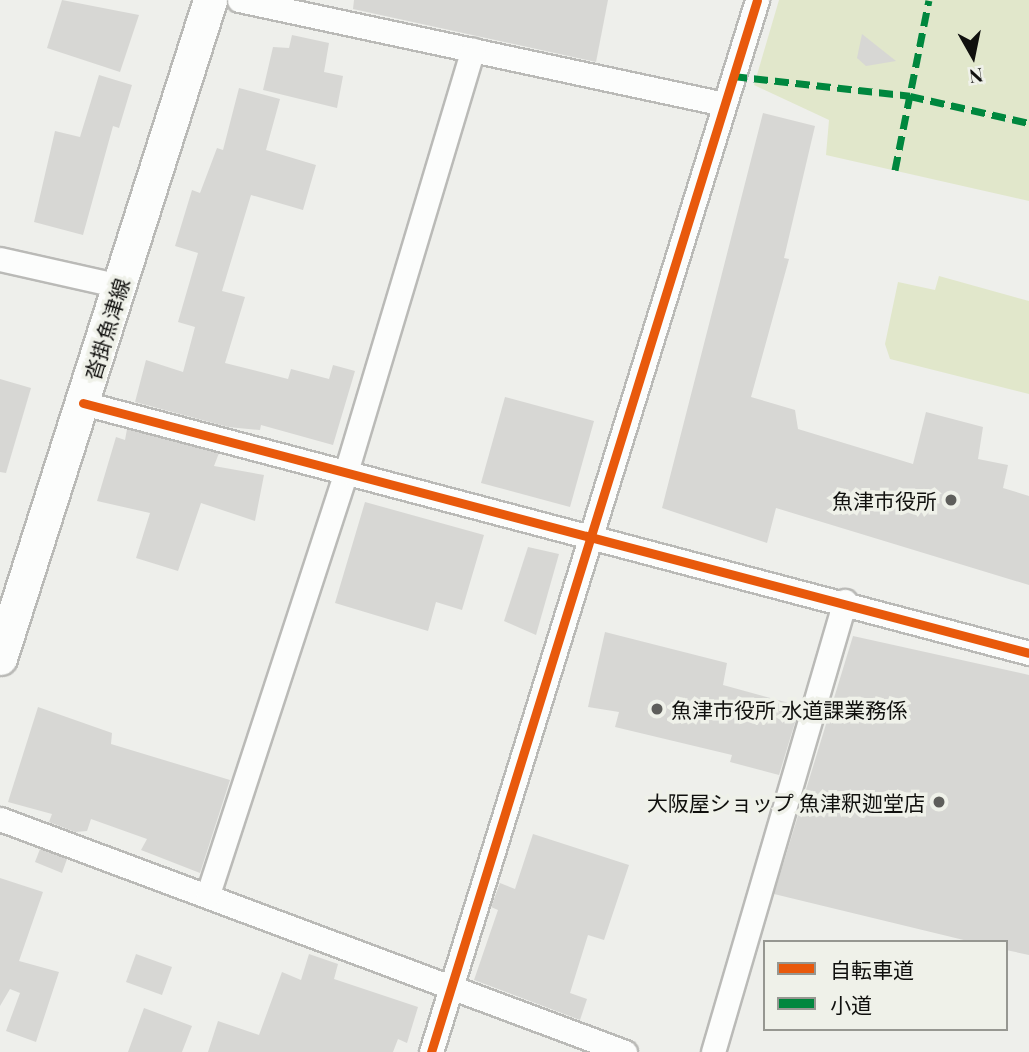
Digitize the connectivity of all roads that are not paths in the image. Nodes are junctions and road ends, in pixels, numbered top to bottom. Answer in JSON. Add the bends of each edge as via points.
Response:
{"nodes":[{"id":1,"x":210,"y":0,"type":"edge"},
{"id":2,"x":240,"y":0,"type":"edge"},
{"id":3,"x":757,"y":0,"type":"edge"},
{"id":4,"x":472,"y":50,"type":"junction"},
{"id":5,"x":724,"y":104,"type":"junction"},
{"id":6,"x":0,"y":259,"type":"edge"},
{"id":7,"x":120,"y":286,"type":"junction"},
{"id":8,"x":83,"y":404,"type":"junction"},
{"id":9,"x":346,"y":472,"type":"junction"},
{"id":10,"x":590,"y":541,"type":"junction"},
{"id":11,"x":845,"y":601,"type":"junction"},
{"id":12,"x":1029,"y":653,"type":"edge"},
{"id":13,"x":0,"y":658,"type":"edge"},
{"id":14,"x":0,"y":819,"type":"edge"},
{"id":15,"x":208,"y":894,"type":"junction"},
{"id":16,"x":452,"y":984,"type":"junction"},
{"id":17,"x":431,"y":1052,"type":"edge"},
{"id":18,"x":625,"y":1052,"type":"edge"},
{"id":19,"x":713,"y":1052,"type":"edge"}],
"edges":[{"from":1,"to":7,"type":"main road","name":"沓掛魚津線"},
{"from":2,"to":4,"type":"street"},
{"from":3,"to":5,"type":"street"},
{"from":4,"to":5,"type":"street"},
{"from":4,"to":9,"type":"street"},
{"from":5,"to":10,"type":"street"},
{"from":6,"to":7,"type":"street"},
{"from":7,"to":8,"type":"main road","name":"沓掛魚津線"},
{"from":8,"to":9,"type":"street"},
{"from":8,"to":13,"type":"main road","name":"沓掛魚津線"},
{"from":9,"to":10,"type":"street"},
{"from":9,"to":15,"type":"street"},
{"from":10,"to":11,"type":"street"},
{"from":10,"to":16,"type":"street"},
{"from":11,"to":12,"type":"street"},
{"from":11,"to":19,"type":"street"},
{"from":14,"to":15,"type":"street"},
{"from":15,"to":16,"type":"street"},
{"from":16,"to":17,"type":"street"},
{"from":16,"to":18,"type":"street"}]}
